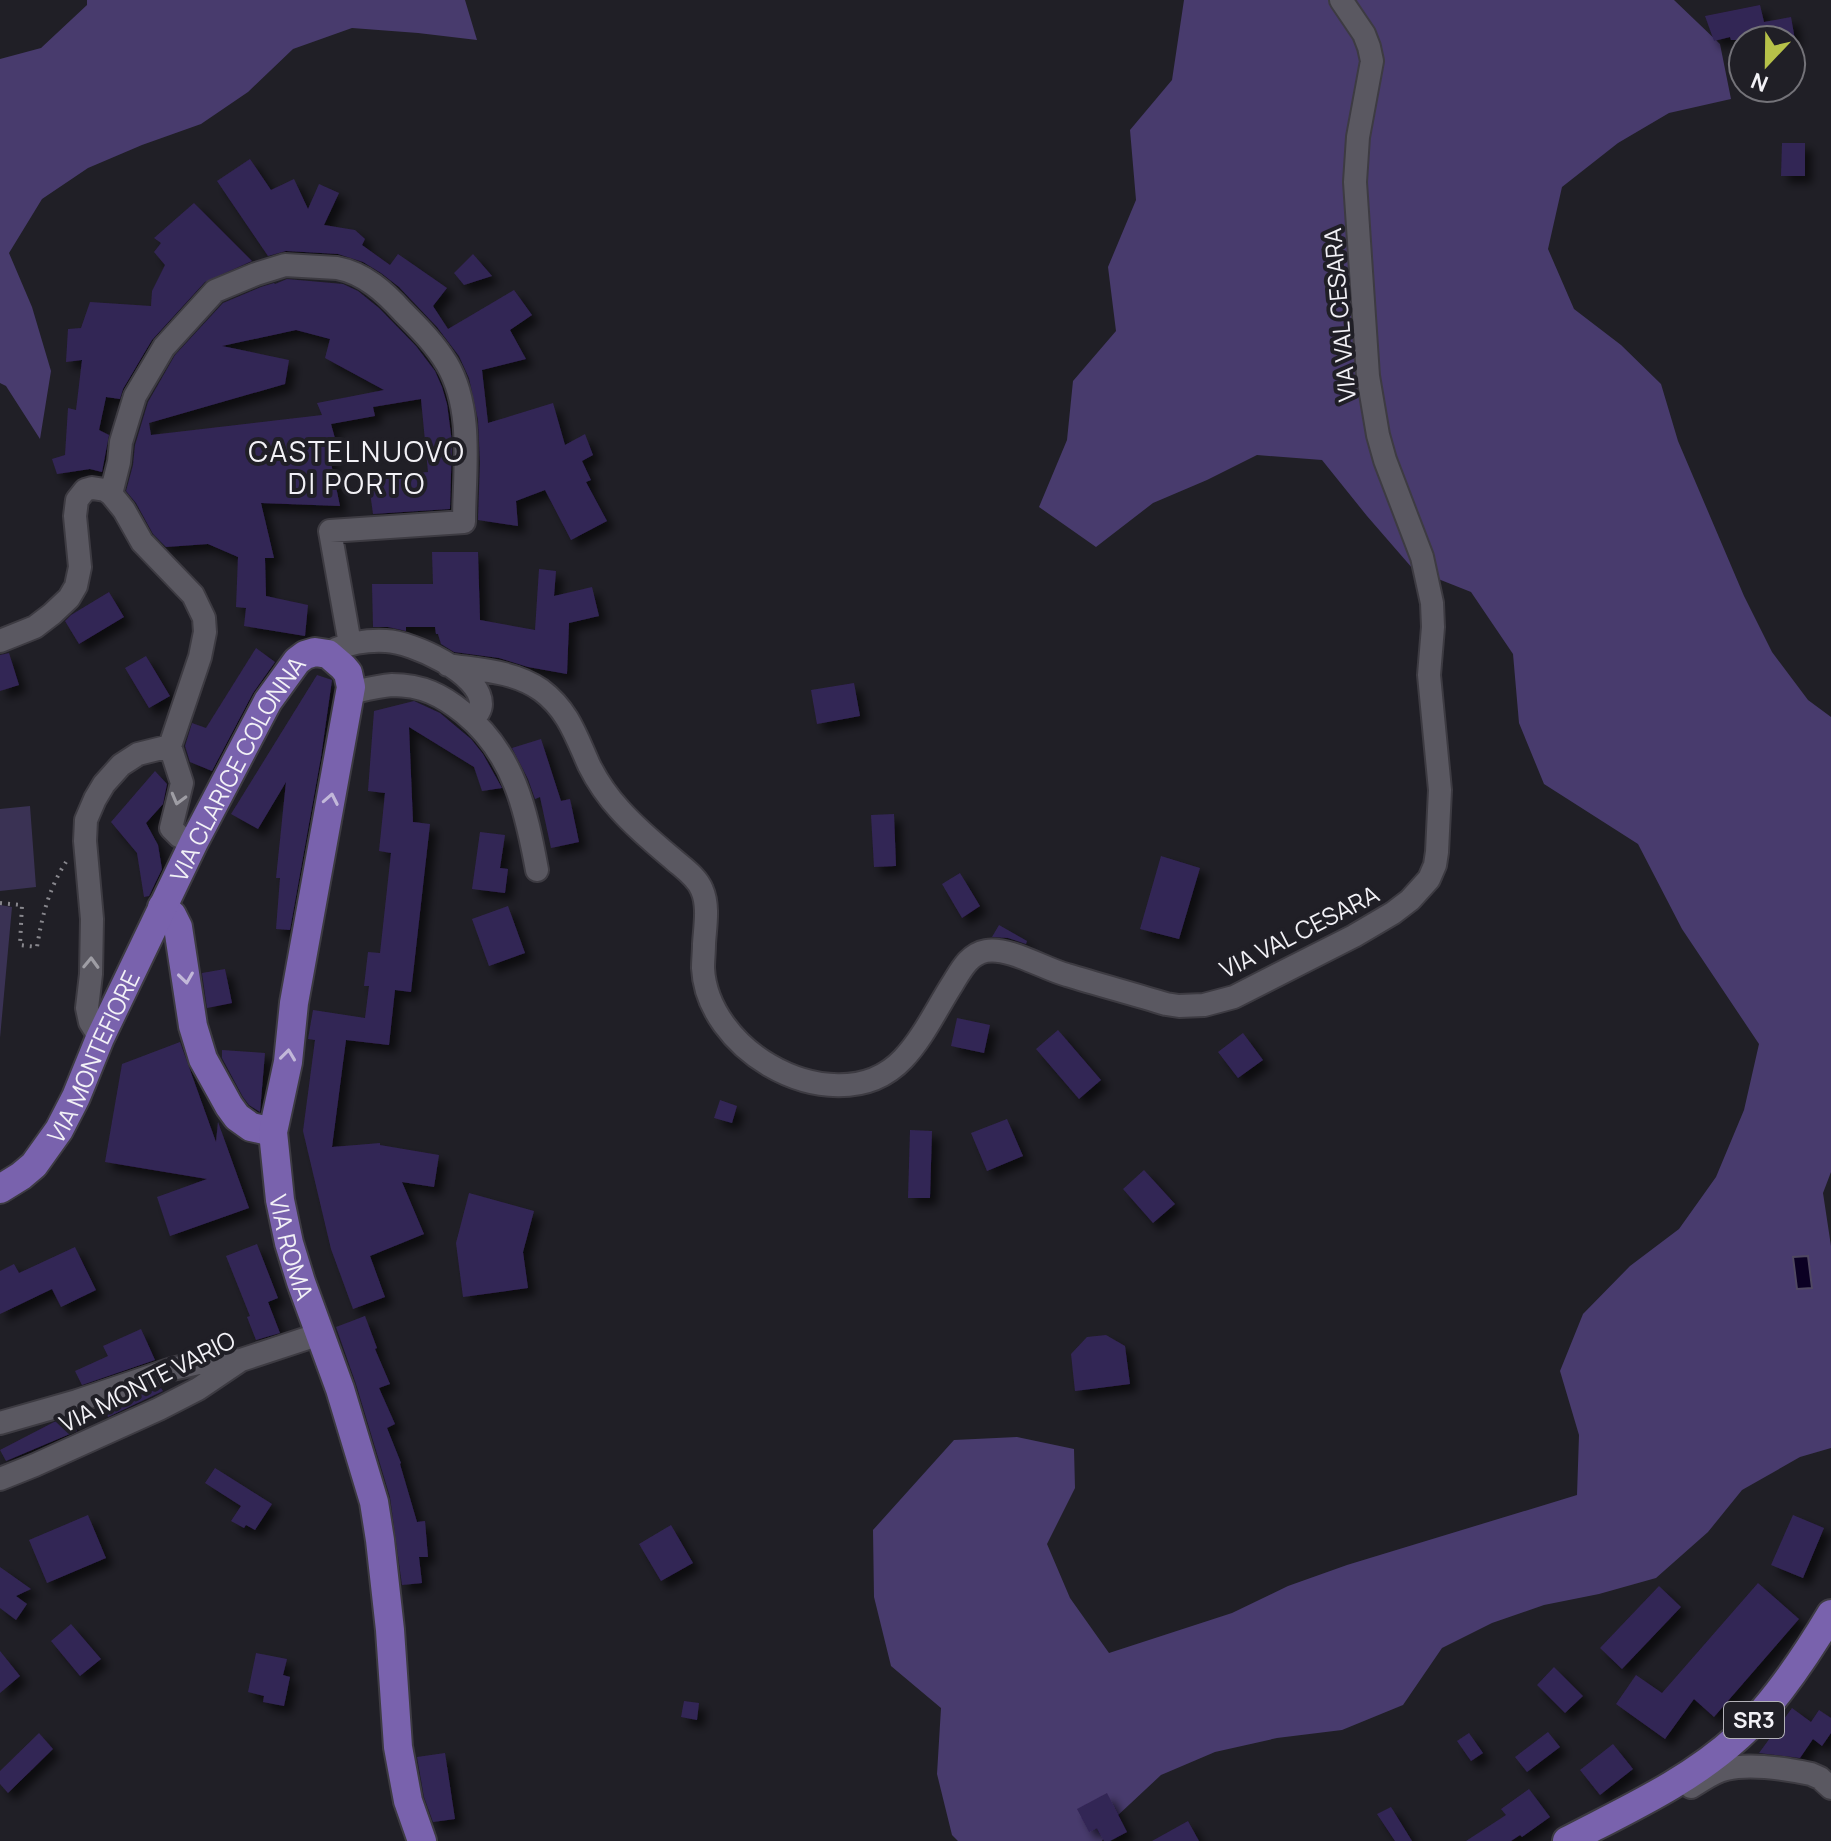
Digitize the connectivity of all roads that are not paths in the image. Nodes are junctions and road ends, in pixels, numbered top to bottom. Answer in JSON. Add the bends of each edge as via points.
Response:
{"nodes":[{"id":1,"x":1341,"y":0,"type":"edge"},
{"id":2,"x":111,"y":494,"type":"junction"},
{"id":3,"x":0,"y":641,"type":"edge"},
{"id":4,"x":339,"y":649,"type":"junction"},
{"id":5,"x":448,"y":665,"type":"junction"},
{"id":6,"x":350,"y":693,"type":"junction"},
{"id":7,"x":473,"y":720,"type":"junction"},
{"id":8,"x":170,"y":746,"type":"junction"},
{"id":9,"x":194,"y":842,"type":"junction"},
{"id":10,"x":537,"y":870,"type":"dead end"},
{"id":11,"x":162,"y":907,"type":"junction"},
{"id":12,"x":100,"y":1038,"type":"junction"},
{"id":13,"x":273,"y":1132,"type":"junction"},
{"id":14,"x":0,"y":1189,"type":"edge"},
{"id":15,"x":320,"y":1334,"type":"junction"},
{"id":16,"x":241,"y":1360,"type":"junction"},
{"id":17,"x":0,"y":1423,"type":"edge"},
{"id":18,"x":0,"y":1479,"type":"edge"},
{"id":19,"x":1831,"y":1614,"type":"edge"},
{"id":20,"x":1831,"y":1788,"type":"edge"},
{"id":21,"x":1650,"y":1798,"type":"junction"},
{"id":22,"x":422,"y":1841,"type":"edge"},
{"id":23,"x":1567,"y":1841,"type":"edge"}],
"edges":[{"from":1,"to":5,"type":"street","name":"VIA VAL CESARA","via":[[1364,34],[1372,61],[1355,182],[1368,376],[1385,460],[1422,557],[1432,603],[1429,675],[1440,790],[1437,852],[1429,879],[1393,913],[1234,997],[1192,1007],[1166,1004],[989,950],[976,954],[963,968],[912,1048],[893,1068],[858,1084],[810,1082],[754,1055],[720,1018],[703,969],[703,890],[611,800],[573,726],[553,701],[518,678]]},
{"from":2,"to":3,"type":"street","via":[[92,488],[77,500],[80,567],[69,598],[35,627]]},
{"from":2,"to":4,"type":"street","via":[[135,396],[164,347],[215,291],[285,265],[337,268],[382,290],[432,342],[452,374],[465,434],[464,522],[330,531]]},
{"from":2,"to":8,"type":"street","via":[[142,542],[193,595],[204,618],[200,657]]},
{"from":4,"to":5,"type":"street","via":[[400,643]]},
{"from":4,"to":6,"type":"main road"},
{"from":4,"to":9,"type":"main road","name":"VIA CLARICE COLONNA","via":[[301,657],[268,701]]},
{"from":5,"to":7,"type":"street","via":[[479,693],[480,708]]},
{"from":6,"to":7,"type":"street","via":[[385,686],[413,688],[446,698]]},
{"from":13,"to":6,"type":"main road","name":"VIA ROMA","one_way":true},
{"from":7,"to":10,"type":"street","via":[[508,767]]},
{"from":8,"to":9,"type":"street","one_way":true,"via":[[182,783],[171,828]]},
{"from":12,"to":8,"type":"street","one_way":true,"via":[[87,1008],[92,919],[87,815],[121,765]]},
{"from":9,"to":11,"type":"main road","name":"VIA CLARICE COLONNA"},
{"from":11,"to":12,"type":"main road","name":"VIA MONTEFIORE"},
{"from":11,"to":13,"type":"main road","one_way":true,"via":[[178,927],[193,1026],[208,1070],[237,1117]]},
{"from":12,"to":14,"type":"main road","name":"VIA MONTEFIORE","via":[[53,1139],[27,1171]]},
{"from":13,"to":15,"type":"main road","name":"VIA ROMA","via":[[285,1225]]},
{"from":15,"to":16,"type":"street","name":"VIA MONTE VARIO"},
{"from":15,"to":22,"type":"main road","name":"VIA ROMA","via":[[374,1502],[398,1747]]},
{"from":16,"to":17,"type":"street","via":[[187,1365]]},
{"from":16,"to":18,"type":"street","name":"VIA MONTE VARIO","via":[[159,1409]]},
{"from":19,"to":21,"type":"main road","number":"SR3","via":[[1752,1723],[1702,1765]]},
{"from":20,"to":21,"type":"street","via":[[1811,1774],[1747,1767],[1726,1769],[1692,1787]]},
{"from":21,"to":23,"type":"main road","number":"SR3"}]}
